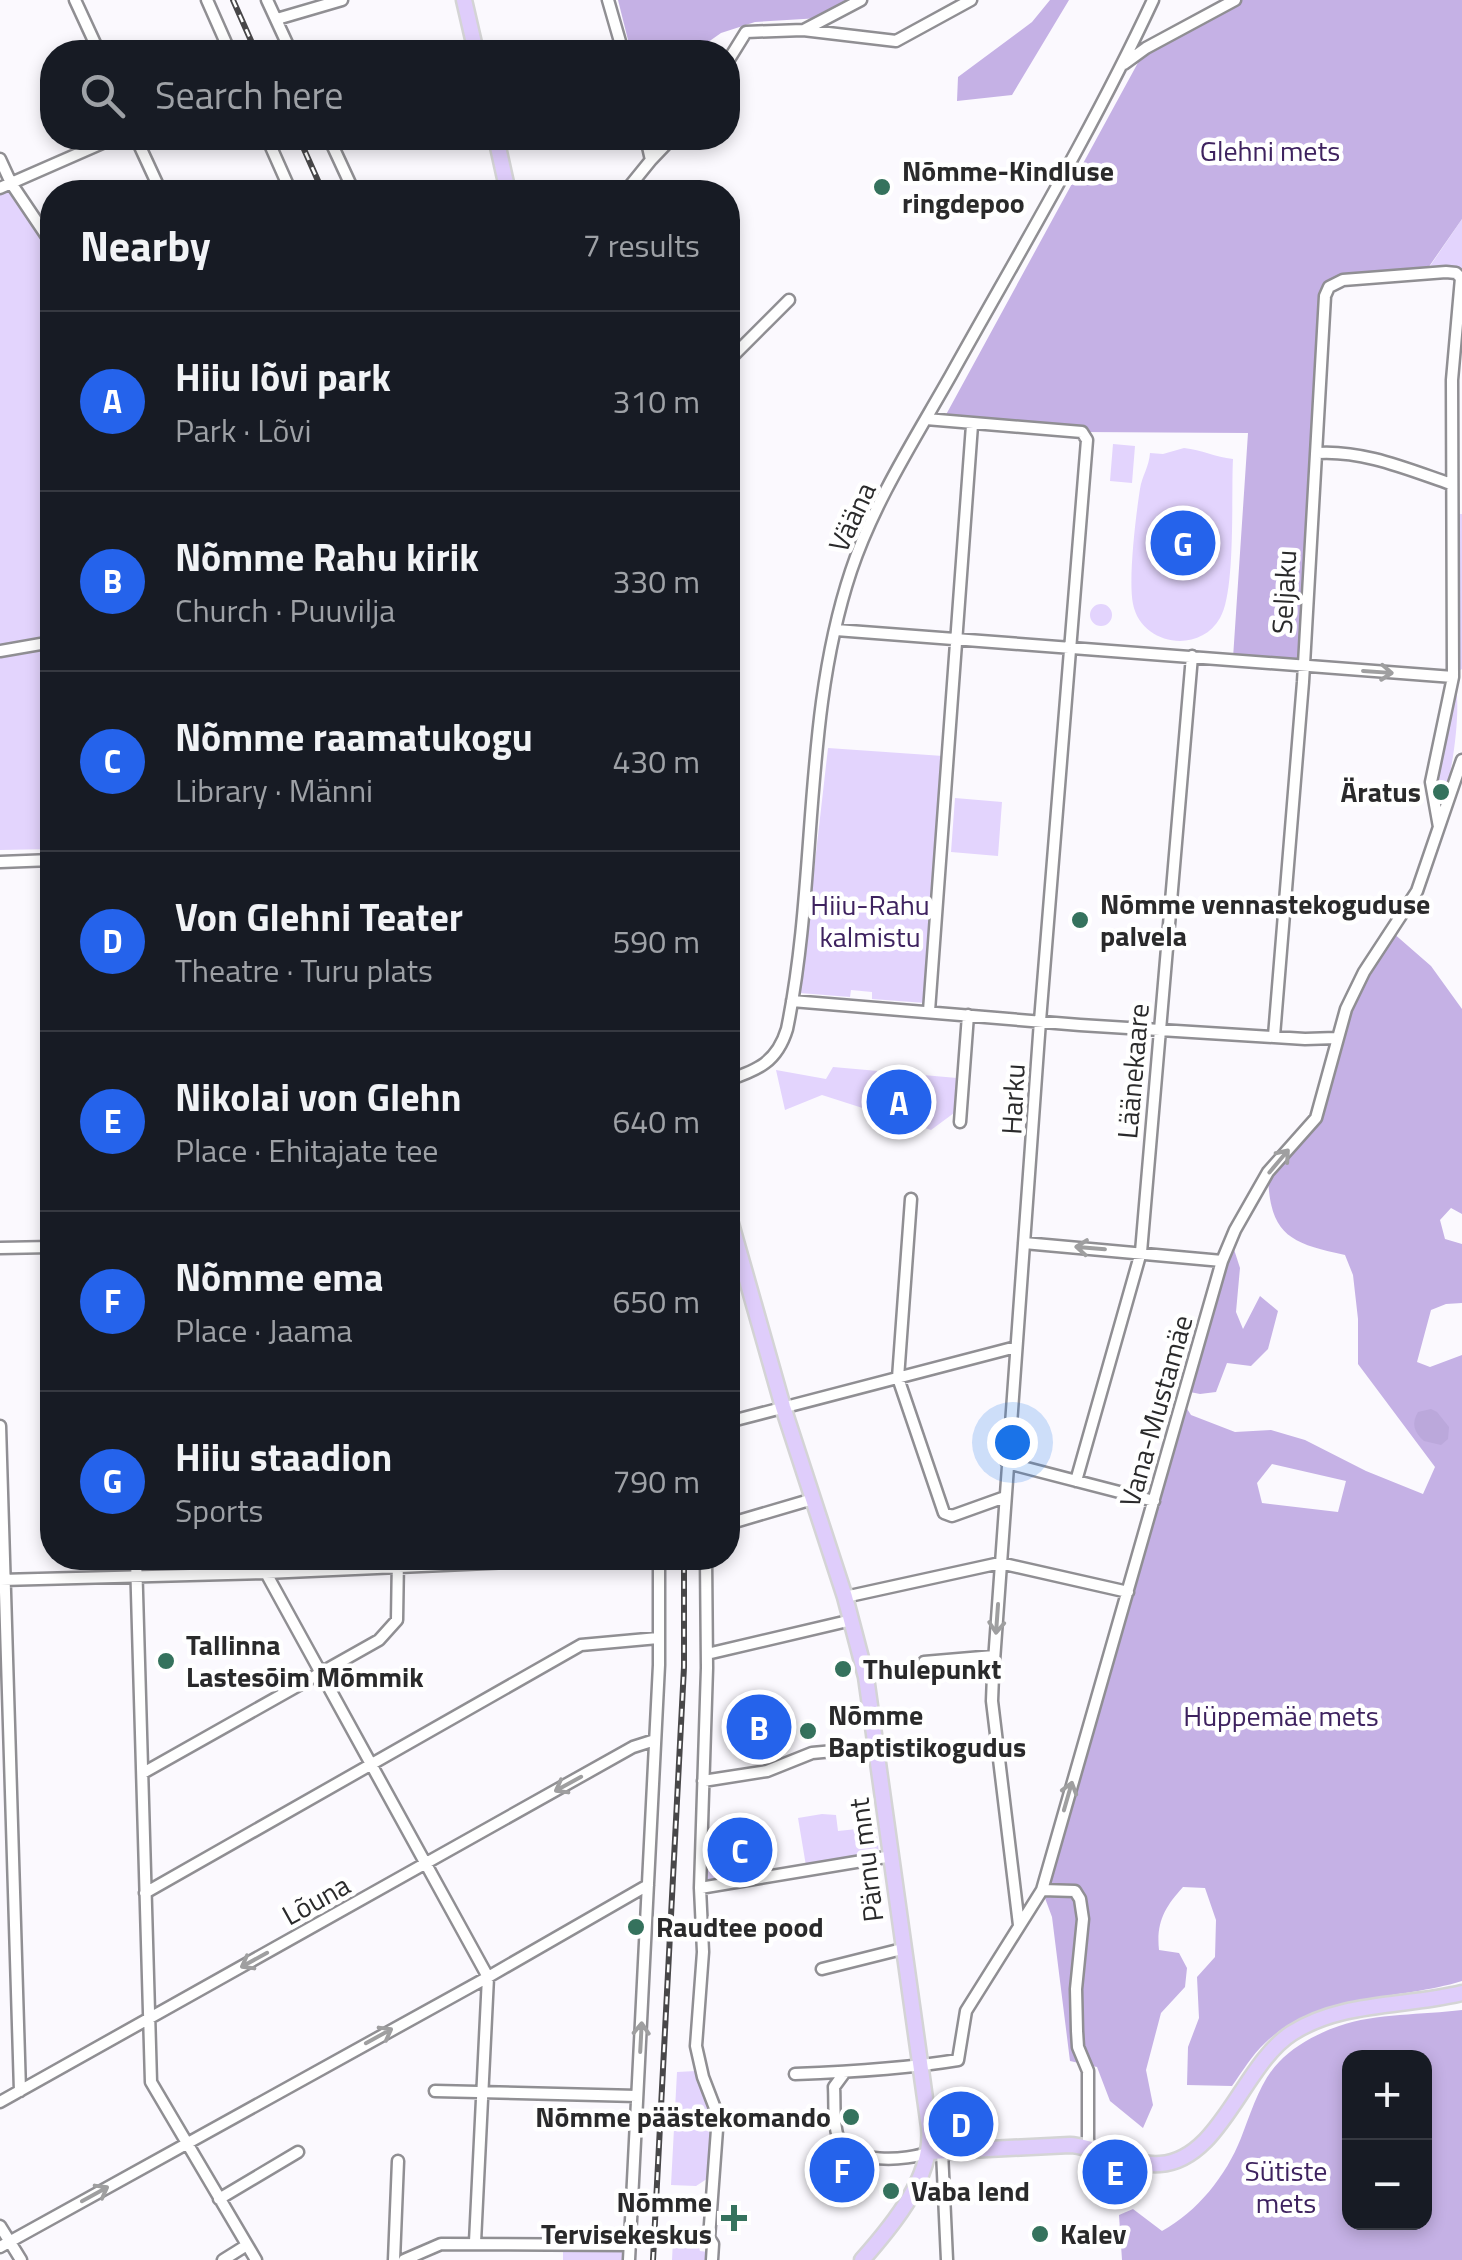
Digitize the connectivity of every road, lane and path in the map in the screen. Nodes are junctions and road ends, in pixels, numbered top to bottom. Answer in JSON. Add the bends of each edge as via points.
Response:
{"nodes":[{"id":1,"x":76,"y":0,"type":"edge"},
{"id":2,"x":207,"y":0,"type":"edge"},
{"id":3,"x":267,"y":0,"type":"edge"},
{"id":4,"x":342,"y":0,"type":"edge"},
{"id":5,"x":464,"y":0,"type":"edge"},
{"id":6,"x":608,"y":0,"type":"edge"},
{"id":7,"x":861,"y":0,"type":"edge"},
{"id":8,"x":972,"y":0,"type":"edge"},
{"id":9,"x":1153,"y":0,"type":"edge"},
{"id":10,"x":1235,"y":0,"type":"edge"},
{"id":11,"x":277,"y":18,"type":"junction"},
{"id":12,"x":803,"y":30,"type":"junction"},
{"id":13,"x":94,"y":40,"type":"edge"},
{"id":14,"x":225,"y":40,"type":"edge"},
{"id":15,"x":286,"y":40,"type":"edge"},
{"id":16,"x":473,"y":40,"type":"edge"},
{"id":17,"x":620,"y":40,"type":"edge"},
{"id":18,"x":740,"y":42,"type":"edge"},
{"id":19,"x":1123,"y":64,"type":"junction"},
{"id":20,"x":87,"y":150,"type":"edge"},
{"id":21,"x":142,"y":150,"type":"edge"},
{"id":22,"x":272,"y":150,"type":"edge"},
{"id":23,"x":335,"y":150,"type":"edge"},
{"id":24,"x":499,"y":150,"type":"edge"},
{"id":25,"x":649,"y":150,"type":"edge"},
{"id":26,"x":661,"y":150,"type":"edge"},
{"id":27,"x":0,"y":159,"type":"edge"},
{"id":28,"x":652,"y":160,"type":"junction"},
{"id":29,"x":155,"y":180,"type":"edge"},
{"id":30,"x":286,"y":180,"type":"edge"},
{"id":31,"x":348,"y":180,"type":"edge"},
{"id":32,"x":505,"y":180,"type":"edge"},
{"id":33,"x":635,"y":180,"type":"edge"},
{"id":34,"x":6,"y":186,"type":"edge"},
{"id":35,"x":40,"y":229,"type":"edge"},
{"id":36,"x":1461,"y":278,"type":"edge"},
{"id":37,"x":789,"y":300,"type":"dead end"},
{"id":38,"x":740,"y":349,"type":"edge"},
{"id":39,"x":926,"y":419,"type":"junction"},
{"id":40,"x":972,"y":425,"type":"junction"},
{"id":41,"x":1317,"y":453,"type":"junction"},
{"id":42,"x":1451,"y":484,"type":"junction"},
{"id":43,"x":1457,"y":512,"type":"edge"},
{"id":44,"x":836,"y":630,"type":"junction"},
{"id":45,"x":958,"y":638,"type":"junction"},
{"id":46,"x":40,"y":644,"type":"edge"},
{"id":47,"x":1071,"y":648,"type":"junction"},
{"id":48,"x":0,"y":651,"type":"edge"},
{"id":49,"x":1192,"y":656,"type":"junction"},
{"id":50,"x":1302,"y":666,"type":"junction"},
{"id":51,"x":1453,"y":677,"type":"junction"},
{"id":52,"x":1462,"y":760,"type":"edge"},
{"id":53,"x":1439,"y":828,"type":"junction"},
{"id":54,"x":40,"y":860,"type":"edge"},
{"id":55,"x":0,"y":862,"type":"edge"},
{"id":56,"x":792,"y":1001,"type":"junction"},
{"id":57,"x":928,"y":1011,"type":"junction"},
{"id":58,"x":968,"y":1015,"type":"junction"},
{"id":59,"x":1040,"y":1021,"type":"junction"},
{"id":60,"x":1160,"y":1028,"type":"junction"},
{"id":61,"x":1274,"y":1036,"type":"junction"},
{"id":62,"x":1336,"y":1038,"type":"junction"},
{"id":63,"x":740,"y":1076,"type":"edge"},
{"id":64,"x":960,"y":1122,"type":"dead end"},
{"id":65,"x":911,"y":1199,"type":"dead end"},
{"id":66,"x":1024,"y":1243,"type":"junction"},
{"id":67,"x":40,"y":1246,"type":"edge"},
{"id":68,"x":0,"y":1248,"type":"edge"},
{"id":69,"x":1141,"y":1252,"type":"junction"},
{"id":70,"x":740,"y":1257,"type":"edge"},
{"id":71,"x":1222,"y":1260,"type":"junction"},
{"id":72,"x":1016,"y":1347,"type":"junction"},
{"id":73,"x":898,"y":1378,"type":"junction"},
{"id":74,"x":782,"y":1407,"type":"junction"},
{"id":75,"x":740,"y":1419,"type":"edge"},
{"id":76,"x":0,"y":1426,"type":"edge"},
{"id":77,"x":1008,"y":1463,"type":"junction"},
{"id":78,"x":1076,"y":1480,"type":"junction"},
{"id":79,"x":1005,"y":1497,"type":"junction"},
{"id":80,"x":813,"y":1499,"type":"junction"},
{"id":81,"x":1154,"y":1501,"type":"junction"},
{"id":82,"x":740,"y":1520,"type":"edge"},
{"id":83,"x":1000,"y":1563,"type":"junction"},
{"id":84,"x":136,"y":1570,"type":"edge"},
{"id":85,"x":266,"y":1570,"type":"edge"},
{"id":86,"x":302,"y":1570,"type":"edge"},
{"id":87,"x":398,"y":1570,"type":"edge"},
{"id":88,"x":659,"y":1570,"type":"edge"},
{"id":89,"x":706,"y":1570,"type":"edge"},
{"id":90,"x":266,"y":1573,"type":"junction"},
{"id":91,"x":136,"y":1576,"type":"junction"},
{"id":92,"x":2,"y":1580,"type":"edge"},
{"id":93,"x":1128,"y":1592,"type":"junction"},
{"id":94,"x":845,"y":1596,"type":"junction"},
{"id":95,"x":852,"y":1620,"type":"junction"},
{"id":96,"x":658,"y":1638,"type":"junction"},
{"id":97,"x":707,"y":1654,"type":"junction"},
{"id":98,"x":994,"y":1656,"type":"junction"},
{"id":99,"x":924,"y":1662,"type":"dead end"},
{"id":100,"x":318,"y":1673,"type":"junction"},
{"id":101,"x":655,"y":1740,"type":"junction"},
{"id":102,"x":877,"y":1747,"type":"junction"},
{"id":103,"x":372,"y":1764,"type":"junction"},
{"id":104,"x":143,"y":1772,"type":"junction"},
{"id":105,"x":704,"y":1780,"type":"junction"},
{"id":106,"x":892,"y":1856,"type":"junction"},
{"id":107,"x":425,"y":1865,"type":"junction"},
{"id":108,"x":648,"y":1885,"type":"junction"},
{"id":109,"x":700,"y":1888,"type":"junction"},
{"id":110,"x":1042,"y":1890,"type":"junction"},
{"id":111,"x":145,"y":1892,"type":"junction"},
{"id":112,"x":0,"y":1906,"type":"edge"},
{"id":113,"x":14,"y":1906,"type":"junction"},
{"id":114,"x":1019,"y":1925,"type":"junction"},
{"id":115,"x":902,"y":1949,"type":"junction"},
{"id":116,"x":822,"y":1969,"type":"dead end"},
{"id":117,"x":488,"y":1977,"type":"junction"},
{"id":118,"x":1462,"y":1994,"type":"edge"},
{"id":119,"x":149,"y":2018,"type":"junction"},
{"id":120,"x":918,"y":2067,"type":"junction"},
{"id":121,"x":846,"y":2072,"type":"junction"},
{"id":122,"x":795,"y":2074,"type":"dead end"},
{"id":123,"x":435,"y":2090,"type":"dead end"},
{"id":124,"x":20,"y":2091,"type":"junction"},
{"id":125,"x":484,"y":2092,"type":"junction"},
{"id":126,"x":637,"y":2096,"type":"junction"},
{"id":127,"x":0,"y":2102,"type":"edge"},
{"id":128,"x":187,"y":2142,"type":"junction"},
{"id":129,"x":1091,"y":2147,"type":"junction"},
{"id":130,"x":936,"y":2151,"type":"junction"},
{"id":131,"x":298,"y":2152,"type":"dead end"},
{"id":132,"x":861,"y":2156,"type":"junction"},
{"id":133,"x":398,"y":2162,"type":"dead end"},
{"id":134,"x":845,"y":2179,"type":"dead end"},
{"id":135,"x":219,"y":2199,"type":"junction"},
{"id":136,"x":0,"y":2226,"type":"edge"},
{"id":137,"x":475,"y":2242,"type":"junction"},
{"id":138,"x":5,"y":2244,"type":"edge"},
{"id":139,"x":247,"y":2246,"type":"junction"},
{"id":140,"x":630,"y":2246,"type":"junction"},
{"id":141,"x":712,"y":2255,"type":"edge"},
{"id":142,"x":408,"y":2259,"type":"edge"},
{"id":143,"x":864,"y":2259,"type":"edge"},
{"id":144,"x":21,"y":2260,"type":"edge"},
{"id":145,"x":223,"y":2260,"type":"edge"},
{"id":146,"x":256,"y":2260,"type":"edge"},
{"id":147,"x":394,"y":2260,"type":"edge"},
{"id":148,"x":630,"y":2260,"type":"edge"},
{"id":149,"x":947,"y":2260,"type":"edge"}],
"edges":[{"from":1,"to":13,"type":"street"},
{"from":2,"to":14,"type":"street"},
{"from":3,"to":11,"type":"street"},
{"from":4,"to":11,"type":"street"},
{"from":5,"to":16,"type":"main road"},
{"from":6,"to":17,"type":"street"},
{"from":7,"to":12,"type":"street"},
{"from":8,"to":12,"type":"street","via":[[896,41]]},
{"from":9,"to":19,"type":"street","name":"Vääna"},
{"from":10,"to":19,"type":"street"},
{"from":11,"to":15,"type":"street"},
{"from":12,"to":18,"type":"street","via":[[746,32]]},
{"from":19,"to":39,"type":"street","name":"Vääna"},
{"from":20,"to":34,"type":"street"},
{"from":21,"to":29,"type":"street"},
{"from":22,"to":30,"type":"street"},
{"from":23,"to":31,"type":"street"},
{"from":24,"to":32,"type":"main road"},
{"from":25,"to":28,"type":"street"},
{"from":26,"to":28,"type":"street"},
{"from":27,"to":34,"type":"street"},
{"from":28,"to":33,"type":"street"},
{"from":34,"to":35,"type":"street"},
{"from":36,"to":41,"type":"street","name":"Seljaku","via":[[1426,272],[1330,287]]},
{"from":36,"to":42,"type":"street"},
{"from":37,"to":38,"type":"street"},
{"from":39,"to":40,"type":"street","name":"Harku"},
{"from":39,"to":44,"type":"street","name":"Vääna","via":[[866,532]]},
{"from":40,"to":45,"type":"street"},
{"from":40,"to":47,"type":"street","name":"Harku","via":[[1082,432],[1087,440]]},
{"from":41,"to":42,"type":"street","via":[[1374,458]]},
{"from":41,"to":50,"type":"street","name":"Seljaku"},
{"from":42,"to":43,"type":"street"},
{"from":43,"to":51,"type":"street"},
{"from":44,"to":45,"type":"street"},
{"from":44,"to":56,"type":"street","name":"Vääna","via":[[819,727]]},
{"from":45,"to":47,"type":"street"},
{"from":45,"to":57,"type":"street"},
{"from":46,"to":48,"type":"street"},
{"from":47,"to":49,"type":"street"},
{"from":47,"to":59,"type":"street","name":"Harku"},
{"from":49,"to":50,"type":"street"},
{"from":49,"to":60,"type":"street","name":"Läänekaare"},
{"from":50,"to":51,"type":"street","one_way":true},
{"from":50,"to":61,"type":"street","name":"Seljaku"},
{"from":51,"to":53,"type":"street","via":[[1431,782]]},
{"from":52,"to":53,"type":"street","name":"Vana-Mustamäe"},
{"from":53,"to":62,"type":"street","name":"Vana-Mustamäe","via":[[1417,891],[1364,972]]},
{"from":54,"to":55,"type":"street"},
{"from":56,"to":57,"type":"street"},
{"from":56,"to":63,"type":"street","name":"Vääna","via":[[778,1054]]},
{"from":57,"to":58,"type":"street"},
{"from":58,"to":59,"type":"street"},
{"from":58,"to":64,"type":"street"},
{"from":59,"to":60,"type":"street"},
{"from":59,"to":66,"type":"street","name":"Harku"},
{"from":60,"to":61,"type":"street"},
{"from":60,"to":69,"type":"street","name":"Läänekaare"},
{"from":61,"to":62,"type":"street"},
{"from":71,"to":62,"type":"street","name":"Vana-Mustamäe","one_way":true,"via":[[1268,1172],[1316,1118]]},
{"from":65,"to":73,"type":"street"},
{"from":69,"to":66,"type":"street","one_way":true},
{"from":66,"to":72,"type":"street","name":"Harku"},
{"from":67,"to":68,"type":"street"},
{"from":69,"to":71,"type":"street"},
{"from":69,"to":78,"type":"street","name":"Läänekaare"},
{"from":70,"to":74,"type":"main road","name":"Pärnu mnt"},
{"from":71,"to":81,"type":"street","name":"Vana-Mustamäe"},
{"from":72,"to":73,"type":"street"},
{"from":72,"to":77,"type":"street","name":"Harku"},
{"from":73,"to":74,"type":"street"},
{"from":73,"to":79,"type":"street","via":[[944,1513]]},
{"from":74,"to":75,"type":"street"},
{"from":74,"to":80,"type":"main road","name":"Pärnu mnt"},
{"from":76,"to":92,"type":"street"},
{"from":77,"to":78,"type":"street"},
{"from":77,"to":79,"type":"street","name":"Harku"},
{"from":78,"to":81,"type":"street"},
{"from":79,"to":83,"type":"street","name":"Harku"},
{"from":80,"to":82,"type":"street"},
{"from":80,"to":94,"type":"main road","name":"Pärnu mnt"},
{"from":81,"to":93,"type":"street","name":"Vana-Mustamäe"},
{"from":83,"to":93,"type":"street"},
{"from":83,"to":94,"type":"street"},
{"from":83,"to":98,"type":"street","name":"Harku","one_way":true},
{"from":84,"to":91,"type":"street"},
{"from":85,"to":90,"type":"street"},
{"from":86,"to":90,"type":"street"},
{"from":87,"to":100,"type":"street","via":[[393,1628]]},
{"from":88,"to":96,"type":"street"},
{"from":89,"to":97,"type":"street"},
{"from":90,"to":91,"type":"street"},
{"from":90,"to":100,"type":"street"},
{"from":91,"to":92,"type":"street"},
{"from":91,"to":104,"type":"street"},
{"from":92,"to":113,"type":"street"},
{"from":110,"to":93,"type":"street","name":"Vana-Mustamäe","one_way":true},
{"from":94,"to":95,"type":"main road","name":"Pärnu mnt"},
{"from":95,"to":97,"type":"street"},
{"from":95,"to":102,"type":"main road","name":"Pärnu mnt"},
{"from":96,"to":101,"type":"street"},
{"from":96,"to":103,"type":"street","via":[[580,1645]]},
{"from":97,"to":105,"type":"street"},
{"from":98,"to":99,"type":"street"},
{"from":98,"to":114,"type":"street","name":"Harku","via":[[992,1700]]},
{"from":100,"to":103,"type":"street"},
{"from":100,"to":104,"type":"street"},
{"from":101,"to":107,"type":"street","name":"Lõuna","one_way":true},
{"from":101,"to":108,"type":"street"},
{"from":102,"to":105,"type":"street","via":[[812,1753],[767,1772]]},
{"from":102,"to":106,"type":"main road","name":"Pärnu mnt"},
{"from":103,"to":107,"type":"street"},
{"from":103,"to":111,"type":"street"},
{"from":104,"to":111,"type":"street"},
{"from":105,"to":109,"type":"street"},
{"from":106,"to":109,"type":"street"},
{"from":106,"to":115,"type":"main road","name":"Pärnu mnt"},
{"from":107,"to":117,"type":"street"},
{"from":107,"to":119,"type":"street","name":"Lõuna","one_way":true},
{"from":108,"to":117,"type":"street"},
{"from":126,"to":108,"type":"street","one_way":true},
{"from":109,"to":141,"type":"street","via":[[696,2046],[718,2116]]},
{"from":110,"to":114,"type":"street","name":"Vana-Mustamäe"},
{"from":110,"to":129,"type":"street","via":[[1075,1891],[1080,1900],[1077,2031],[1088,2071]]},
{"from":111,"to":119,"type":"street"},
{"from":112,"to":113,"type":"street"},
{"from":113,"to":124,"type":"street"},
{"from":114,"to":120,"type":"street","name":"Vana-Mustamäe","via":[[966,2011],[958,2060]]},
{"from":115,"to":116,"type":"street"},
{"from":115,"to":120,"type":"main road","name":"Pärnu mnt"},
{"from":117,"to":125,"type":"street"},
{"from":128,"to":117,"type":"street","one_way":true},
{"from":118,"to":129,"type":"main road","via":[[1342,2012],[1294,2032],[1266,2055],[1200,2146],[1182,2158],[1152,2164]]},
{"from":119,"to":124,"type":"street","name":"Lõuna"},
{"from":119,"to":128,"type":"street","via":[[151,2082]]},
{"from":120,"to":121,"type":"street"},
{"from":120,"to":130,"type":"main road","name":"Pärnu mnt"},
{"from":121,"to":122,"type":"street"},
{"from":121,"to":132,"type":"street","via":[[834,2087],[837,2135]]},
{"from":123,"to":125,"type":"street"},
{"from":124,"to":127,"type":"street","name":"Lõuna"},
{"from":125,"to":126,"type":"street"},
{"from":125,"to":137,"type":"street"},
{"from":126,"to":140,"type":"street"},
{"from":128,"to":135,"type":"street"},
{"from":138,"to":128,"type":"street","one_way":true},
{"from":129,"to":130,"type":"main road"},
{"from":130,"to":132,"type":"street","via":[[913,2158]]},
{"from":130,"to":143,"type":"main road"},
{"from":130,"to":149,"type":"street"},
{"from":131,"to":135,"type":"street"},
{"from":132,"to":134,"type":"street"},
{"from":133,"to":147,"type":"street"},
{"from":135,"to":139,"type":"street"},
{"from":136,"to":138,"type":"street"},
{"from":137,"to":140,"type":"street"},
{"from":137,"to":142,"type":"street","via":[[442,2244]]},
{"from":138,"to":144,"type":"street"},
{"from":139,"to":145,"type":"street"},
{"from":139,"to":146,"type":"street"},
{"from":140,"to":148,"type":"street"}]}
